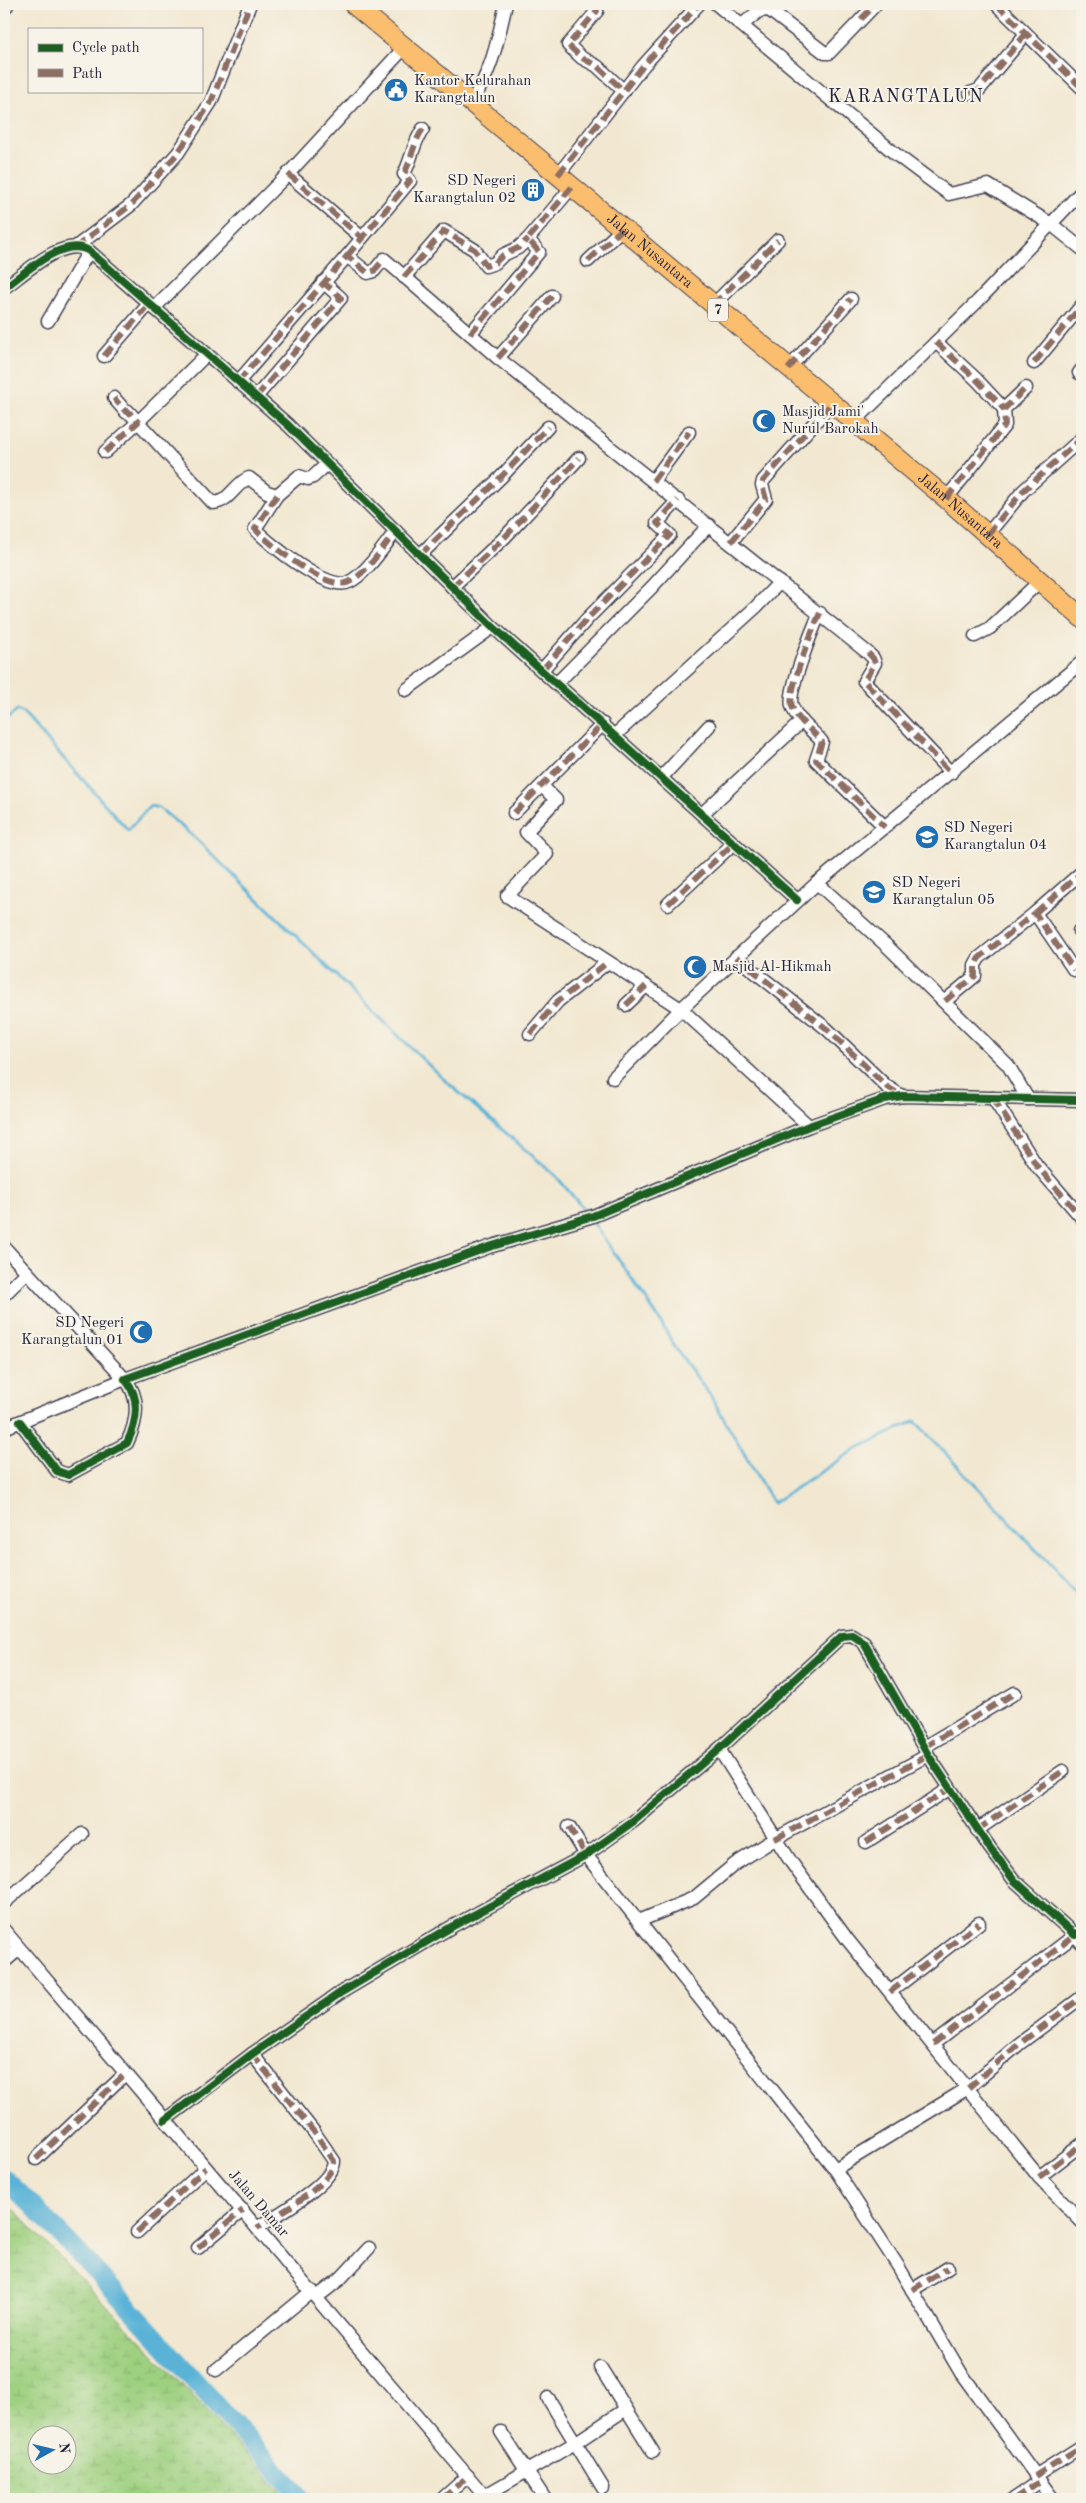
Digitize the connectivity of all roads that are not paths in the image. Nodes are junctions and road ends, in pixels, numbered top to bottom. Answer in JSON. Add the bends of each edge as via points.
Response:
{"nodes":[{"id":1,"x":8,"y":4,"type":"edge"},
{"id":2,"x":250,"y":4,"type":"edge"},
{"id":3,"x":353,"y":4,"type":"edge"},
{"id":4,"x":506,"y":4,"type":"edge"},
{"id":5,"x":593,"y":4,"type":"edge"},
{"id":6,"x":698,"y":4,"type":"edge"},
{"id":7,"x":716,"y":4,"type":"edge"},
{"id":8,"x":876,"y":4,"type":"edge"},
{"id":9,"x":996,"y":4,"type":"edge"},
{"id":10,"x":4,"y":9,"type":"edge"},
{"id":11,"x":742,"y":25,"type":"junction"},
{"id":12,"x":1025,"y":35,"type":"junction"},
{"id":13,"x":405,"y":47,"type":"junction"},
{"id":14,"x":1082,"y":88,"type":"edge"},
{"id":15,"x":624,"y":91,"type":"junction"},
{"id":16,"x":970,"y":93,"type":"dead end"},
{"id":17,"x":471,"y":102,"type":"junction"},
{"id":18,"x":423,"y":129,"type":"dead end"},
{"id":19,"x":288,"y":174,"type":"junction"},
{"id":20,"x":558,"y":175,"type":"junction"},
{"id":21,"x":572,"y":187,"type":"junction"},
{"id":22,"x":1082,"y":191,"type":"edge"},
{"id":23,"x":1051,"y":224,"type":"junction"},
{"id":24,"x":622,"y":229,"type":"junction"},
{"id":25,"x":361,"y":237,"type":"junction"},
{"id":26,"x":528,"y":239,"type":"junction"},
{"id":27,"x":778,"y":240,"type":"dead end"},
{"id":28,"x":77,"y":246,"type":"junction"},
{"id":29,"x":1082,"y":249,"type":"edge"},
{"id":30,"x":89,"y":251,"type":"junction"},
{"id":31,"x":347,"y":256,"type":"junction"},
{"id":32,"x":588,"y":261,"type":"dead end"},
{"id":33,"x":404,"y":277,"type":"junction"},
{"id":34,"x":323,"y":282,"type":"junction"},
{"id":35,"x":4,"y":288,"type":"edge"},
{"id":36,"x":552,"y":296,"type":"dead end"},
{"id":37,"x":851,"y":300,"type":"dead end"},
{"id":38,"x":713,"y":305,"type":"junction"},
{"id":39,"x":1082,"y":305,"type":"edge"},
{"id":40,"x":152,"y":306,"type":"junction"},
{"id":41,"x":48,"y":321,"type":"dead end"},
{"id":42,"x":470,"y":334,"type":"junction"},
{"id":43,"x":936,"y":342,"type":"junction"},
{"id":44,"x":207,"y":354,"type":"junction"},
{"id":45,"x":104,"y":356,"type":"dead end"},
{"id":46,"x":498,"y":358,"type":"junction"},
{"id":47,"x":1034,"y":363,"type":"dead end"},
{"id":48,"x":788,"y":369,"type":"junction"},
{"id":49,"x":238,"y":382,"type":"junction"},
{"id":50,"x":1026,"y":388,"type":"dead end"},
{"id":51,"x":256,"y":397,"type":"junction"},
{"id":52,"x":114,"y":398,"type":"dead end"},
{"id":53,"x":831,"y":404,"type":"junction"},
{"id":54,"x":1004,"y":409,"type":"junction"},
{"id":55,"x":138,"y":422,"type":"junction"},
{"id":56,"x":853,"y":423,"type":"junction"},
{"id":57,"x":548,"y":427,"type":"dead end"},
{"id":58,"x":689,"y":432,"type":"dead end"},
{"id":59,"x":1082,"y":438,"type":"edge"},
{"id":60,"x":105,"y":452,"type":"dead end"},
{"id":61,"x":579,"y":458,"type":"dead end"},
{"id":62,"x":327,"y":464,"type":"junction"},
{"id":63,"x":653,"y":481,"type":"junction"},
{"id":64,"x":277,"y":495,"type":"junction"},
{"id":65,"x":946,"y":499,"type":"junction"},
{"id":66,"x":678,"y":500,"type":"junction"},
{"id":67,"x":709,"y":526,"type":"junction"},
{"id":68,"x":396,"y":531,"type":"junction"},
{"id":69,"x":987,"y":535,"type":"junction"},
{"id":70,"x":731,"y":542,"type":"junction"},
{"id":71,"x":420,"y":555,"type":"junction"},
{"id":72,"x":1040,"y":581,"type":"junction"},
{"id":73,"x":780,"y":582,"type":"junction"},
{"id":74,"x":452,"y":587,"type":"junction"},
{"id":75,"x":820,"y":613,"type":"junction"},
{"id":76,"x":1082,"y":618,"type":"edge"},
{"id":77,"x":493,"y":627,"type":"junction"},
{"id":78,"x":975,"y":636,"type":"dead end"},
{"id":79,"x":1082,"y":662,"type":"edge"},
{"id":80,"x":542,"y":670,"type":"junction"},
{"id":81,"x":557,"y":683,"type":"junction"},
{"id":82,"x":406,"y":690,"type":"dead end"},
{"id":83,"x":802,"y":721,"type":"junction"},
{"id":84,"x":603,"y":724,"type":"junction"},
{"id":85,"x":709,"y":726,"type":"dead end"},
{"id":86,"x":614,"y":734,"type":"junction"},
{"id":87,"x":951,"y":773,"type":"junction"},
{"id":88,"x":662,"y":777,"type":"junction"},
{"id":89,"x":542,"y":786,"type":"junction"},
{"id":90,"x":514,"y":813,"type":"dead end"},
{"id":91,"x":702,"y":814,"type":"junction"},
{"id":92,"x":885,"y":827,"type":"junction"},
{"id":93,"x":734,"y":842,"type":"junction"},
{"id":94,"x":1082,"y":872,"type":"edge"},
{"id":95,"x":817,"y":883,"type":"junction"},
{"id":96,"x":797,"y":900,"type":"junction"},
{"id":97,"x":668,"y":904,"type":"dead end"},
{"id":98,"x":1035,"y":913,"type":"junction"},
{"id":99,"x":736,"y":957,"type":"junction"},
{"id":100,"x":608,"y":962,"type":"junction"},
{"id":101,"x":1074,"y":970,"type":"dead end"},
{"id":102,"x":646,"y":986,"type":"junction"},
{"id":103,"x":945,"y":1001,"type":"junction"},
{"id":104,"x":626,"y":1005,"type":"dead end"},
{"id":105,"x":681,"y":1009,"type":"junction"},
{"id":106,"x":530,"y":1034,"type":"dead end"},
{"id":107,"x":613,"y":1078,"type":"dead end"},
{"id":108,"x":902,"y":1096,"type":"junction"},
{"id":109,"x":993,"y":1098,"type":"junction"},
{"id":110,"x":1028,"y":1100,"type":"junction"},
{"id":111,"x":1082,"y":1100,"type":"edge"},
{"id":112,"x":809,"y":1126,"type":"junction"},
{"id":113,"x":1082,"y":1218,"type":"edge"},
{"id":114,"x":4,"y":1247,"type":"edge"},
{"id":115,"x":27,"y":1272,"type":"junction"},
{"id":116,"x":4,"y":1295,"type":"edge"},
{"id":117,"x":125,"y":1379,"type":"junction"},
{"id":118,"x":20,"y":1422,"type":"junction"},
{"id":119,"x":4,"y":1428,"type":"edge"},
{"id":120,"x":1014,"y":1694,"type":"dead end"},
{"id":121,"x":718,"y":1748,"type":"junction"},
{"id":122,"x":926,"y":1751,"type":"junction"},
{"id":123,"x":1063,"y":1771,"type":"dead end"},
{"id":124,"x":949,"y":1789,"type":"junction"},
{"id":125,"x":569,"y":1827,"type":"dead end"},
{"id":126,"x":978,"y":1830,"type":"junction"},
{"id":127,"x":82,"y":1834,"type":"dead end"},
{"id":128,"x":776,"y":1839,"type":"junction"},
{"id":129,"x":866,"y":1842,"type":"dead end"},
{"id":130,"x":586,"y":1855,"type":"junction"},
{"id":131,"x":4,"y":1903,"type":"edge"},
{"id":132,"x":639,"y":1921,"type":"junction"},
{"id":133,"x":979,"y":1923,"type":"dead end"},
{"id":134,"x":4,"y":1930,"type":"edge"},
{"id":135,"x":1080,"y":1936,"type":"edge"},
{"id":136,"x":19,"y":1950,"type":"junction"},
{"id":137,"x":4,"y":1962,"type":"edge"},
{"id":138,"x":890,"y":1992,"type":"junction"},
{"id":139,"x":1082,"y":1998,"type":"edge"},
{"id":140,"x":933,"y":2044,"type":"junction"},
{"id":141,"x":252,"y":2054,"type":"junction"},
{"id":142,"x":125,"y":2074,"type":"junction"},
{"id":143,"x":968,"y":2088,"type":"junction"},
{"id":144,"x":164,"y":2120,"type":"junction"},
{"id":145,"x":1082,"y":2144,"type":"edge"},
{"id":146,"x":36,"y":2159,"type":"dead end"},
{"id":147,"x":206,"y":2168,"type":"junction"},
{"id":148,"x":835,"y":2169,"type":"junction"},
{"id":149,"x":1039,"y":2177,"type":"junction"},
{"id":150,"x":242,"y":2210,"type":"junction"},
{"id":151,"x":1082,"y":2222,"type":"edge"},
{"id":152,"x":257,"y":2228,"type":"junction"},
{"id":153,"x":137,"y":2232,"type":"dead end"},
{"id":154,"x":198,"y":2248,"type":"dead end"},
{"id":155,"x":369,"y":2248,"type":"dead end"},
{"id":156,"x":948,"y":2268,"type":"dead end"},
{"id":157,"x":912,"y":2290,"type":"junction"},
{"id":158,"x":315,"y":2294,"type":"junction"},
{"id":159,"x":600,"y":2368,"type":"dead end"},
{"id":160,"x":216,"y":2370,"type":"dead end"},
{"id":161,"x":548,"y":2398,"type":"dead end"},
{"id":162,"x":626,"y":2409,"type":"junction"},
{"id":163,"x":501,"y":2432,"type":"dead end"},
{"id":164,"x":575,"y":2443,"type":"junction"},
{"id":165,"x":1082,"y":2446,"type":"edge"},
{"id":166,"x":653,"y":2452,"type":"dead end"},
{"id":167,"x":527,"y":2471,"type":"junction"},
{"id":168,"x":468,"y":2476,"type":"junction"},
{"id":169,"x":1037,"y":2479,"type":"junction"},
{"id":170,"x":603,"y":2488,"type":"dead end"},
{"id":171,"x":486,"y":2497,"type":"edge"},
{"id":172,"x":442,"y":2499,"type":"edge"},
{"id":173,"x":545,"y":2499,"type":"edge"},
{"id":174,"x":1014,"y":2499,"type":"edge"},
{"id":175,"x":1053,"y":2499,"type":"edge"}],
"edges":[{"from":1,"to":10,"type":"street"},
{"from":2,"to":28,"type":"street","via":[[211,102],[178,153],[131,205]]},
{"from":3,"to":13,"type":"highway","name":"Jalan Nusantara","number":"7"},
{"from":4,"to":17,"type":"street","via":[[484,83]]},
{"from":5,"to":15,"type":"street","via":[[596,11],[568,45]]},
{"from":6,"to":15,"type":"street"},
{"from":7,"to":11,"type":"street"},
{"from":8,"to":11,"type":"street","via":[[829,53],[824,53],[769,10],[759,11]]},
{"from":9,"to":12,"type":"street"},
{"from":11,"to":23,"type":"street","via":[[898,156],[949,194],[988,184]]},
{"from":12,"to":14,"type":"street"},
{"from":12,"to":16,"type":"street","via":[[979,90]]},
{"from":13,"to":17,"type":"highway","name":"Jalan Nusantara","number":"7"},
{"from":13,"to":19,"type":"street"},
{"from":15,"to":20,"type":"street"},
{"from":17,"to":20,"type":"highway","name":"Jalan Nusantara","number":"7"},
{"from":18,"to":25,"type":"street","via":[[404,174],[410,181]]},
{"from":19,"to":25,"type":"street"},
{"from":19,"to":40,"type":"street"},
{"from":20,"to":21,"type":"highway","name":"Jalan Nusantara","number":"7"},
{"from":21,"to":24,"type":"highway","name":"Jalan Nusantara","number":"7"},
{"from":21,"to":26,"type":"street"},
{"from":22,"to":23,"type":"street"},
{"from":23,"to":29,"type":"street"},
{"from":23,"to":43,"type":"street"},
{"from":24,"to":32,"type":"street"},
{"from":24,"to":38,"type":"highway","name":"Jalan Nusantara","number":"7"},
{"from":25,"to":31,"type":"street"},
{"from":26,"to":33,"type":"street","via":[[486,266],[475,250],[444,231]]},
{"from":26,"to":42,"type":"street","via":[[539,252]]},
{"from":27,"to":38,"type":"street"},
{"from":28,"to":30,"type":"street"},
{"from":28,"to":35,"type":"street","via":[[52,254]]},
{"from":30,"to":40,"type":"street"},
{"from":30,"to":41,"type":"street"},
{"from":31,"to":33,"type":"street","via":[[368,273],[374,272],[384,259]]},
{"from":31,"to":34,"type":"street"},
{"from":33,"to":42,"type":"street"},
{"from":34,"to":49,"type":"street"},
{"from":34,"to":51,"type":"street","via":[[341,298]]},
{"from":36,"to":46,"type":"street"},
{"from":37,"to":48,"type":"street"},
{"from":38,"to":48,"type":"highway","name":"Jalan Nusantara","number":"7"},
{"from":39,"to":47,"type":"street"},
{"from":40,"to":44,"type":"street"},
{"from":40,"to":45,"type":"street"},
{"from":42,"to":46,"type":"street"},
{"from":43,"to":54,"type":"street"},
{"from":43,"to":56,"type":"street"},
{"from":44,"to":49,"type":"street"},
{"from":44,"to":55,"type":"street"},
{"from":46,"to":63,"type":"street"},
{"from":48,"to":53,"type":"highway","name":"Jalan Nusantara","number":"7"},
{"from":49,"to":51,"type":"street"},
{"from":50,"to":54,"type":"street"},
{"from":51,"to":62,"type":"street"},
{"from":52,"to":55,"type":"street"},
{"from":53,"to":56,"type":"highway","name":"Jalan Nusantara","number":"7"},
{"from":53,"to":70,"type":"street","via":[[763,481],[766,499]]},
{"from":54,"to":65,"type":"street","via":[[1005,425]]},
{"from":55,"to":60,"type":"street"},
{"from":55,"to":64,"type":"street","via":[[213,503],[225,498],[248,478]]},
{"from":56,"to":65,"type":"highway","name":"Jalan Nusantara","number":"7"},
{"from":57,"to":71,"type":"street"},
{"from":58,"to":63,"type":"street"},
{"from":59,"to":69,"type":"street","via":[[1033,481]]},
{"from":61,"to":74,"type":"street","via":[[504,538]]},
{"from":62,"to":64,"type":"street","via":[[313,478],[299,476]]},
{"from":62,"to":68,"type":"street"},
{"from":63,"to":66,"type":"street"},
{"from":64,"to":68,"type":"street","via":[[255,529],[311,573],[325,580],[341,584],[350,582]]},
{"from":65,"to":69,"type":"highway","name":"Jalan Nusantara","number":"7"},
{"from":66,"to":67,"type":"street"},
{"from":66,"to":80,"type":"street","via":[[657,523],[670,535]]},
{"from":67,"to":70,"type":"street"},
{"from":67,"to":81,"type":"street"},
{"from":68,"to":71,"type":"street"},
{"from":69,"to":72,"type":"highway","name":"Jalan Nusantara","number":"7"},
{"from":70,"to":73,"type":"street"},
{"from":71,"to":74,"type":"street"},
{"from":72,"to":76,"type":"highway","name":"Jalan Nusantara","number":"7"},
{"from":72,"to":78,"type":"street","via":[[990,628]]},
{"from":73,"to":75,"type":"street"},
{"from":73,"to":86,"type":"street"},
{"from":74,"to":77,"type":"street"},
{"from":75,"to":83,"type":"street","via":[[806,644],[791,696],[792,708]]},
{"from":75,"to":87,"type":"street","via":[[873,658],[874,665],[864,680]]},
{"from":77,"to":80,"type":"street"},
{"from":77,"to":82,"type":"street"},
{"from":79,"to":87,"type":"street"},
{"from":80,"to":81,"type":"street"},
{"from":81,"to":84,"type":"street"},
{"from":83,"to":91,"type":"street"},
{"from":83,"to":92,"type":"street","via":[[822,742],[816,760]]},
{"from":84,"to":86,"type":"street"},
{"from":84,"to":89,"type":"street"},
{"from":85,"to":88,"type":"street"},
{"from":86,"to":88,"type":"street"},
{"from":87,"to":92,"type":"street"},
{"from":88,"to":91,"type":"street"},
{"from":89,"to":90,"type":"street"},
{"from":89,"to":100,"type":"street","via":[[556,800],[526,832],[547,854],[507,896]]},
{"from":91,"to":93,"type":"street"},
{"from":92,"to":95,"type":"street"},
{"from":93,"to":96,"type":"street"},
{"from":93,"to":97,"type":"street"},
{"from":94,"to":98,"type":"street"},
{"from":95,"to":96,"type":"street"},
{"from":95,"to":103,"type":"street"},
{"from":96,"to":99,"type":"street"},
{"from":98,"to":101,"type":"street"},
{"from":98,"to":103,"type":"street","via":[[979,958],[975,976]]},
{"from":99,"to":105,"type":"street"},
{"from":99,"to":108,"type":"street","via":[[827,1029],[886,1086]]},
{"from":100,"to":102,"type":"street"},
{"from":100,"to":106,"type":"street","via":[[558,1001]]},
{"from":102,"to":104,"type":"street"},
{"from":102,"to":105,"type":"street"},
{"from":103,"to":110,"type":"street","via":[[1008,1065]]},
{"from":105,"to":107,"type":"street"},
{"from":105,"to":112,"type":"street"},
{"from":108,"to":109,"type":"street"},
{"from":108,"to":112,"type":"street"},
{"from":109,"to":110,"type":"street"},
{"from":109,"to":113,"type":"street","via":[[1037,1166]]},
{"from":110,"to":111,"type":"street"},
{"from":112,"to":117,"type":"street","via":[[588,1217],[489,1247]]},
{"from":114,"to":115,"type":"street"},
{"from":115,"to":116,"type":"street"},
{"from":115,"to":117,"type":"street"},
{"from":117,"to":118,"type":"street"},
{"from":117,"to":118,"type":"street","via":[[132,1388],[137,1406],[127,1443],[75,1472],[64,1475],[57,1470]]},
{"from":118,"to":119,"type":"street"},
{"from":120,"to":122,"type":"street"},
{"from":121,"to":122,"type":"street","via":[[842,1636],[852,1635],[864,1644]]},
{"from":121,"to":128,"type":"street"},
{"from":121,"to":130,"type":"street","via":[[634,1821]]},
{"from":122,"to":124,"type":"street"},
{"from":122,"to":128,"type":"street"},
{"from":123,"to":126,"type":"street"},
{"from":124,"to":126,"type":"street"},
{"from":124,"to":129,"type":"street"},
{"from":125,"to":130,"type":"street"},
{"from":126,"to":135,"type":"street","via":[[1014,1880]]},
{"from":127,"to":131,"type":"street"},
{"from":128,"to":132,"type":"street","via":[[735,1864],[694,1898]]},
{"from":128,"to":138,"type":"street","via":[[847,1939]]},
{"from":130,"to":132,"type":"street"},
{"from":130,"to":141,"type":"street","via":[[452,1926],[340,1992]]},
{"from":132,"to":148,"type":"street"},
{"from":133,"to":138,"type":"street"},
{"from":134,"to":136,"type":"street","name":"Jalan Damar"},
{"from":135,"to":140,"type":"street"},
{"from":136,"to":137,"type":"street"},
{"from":136,"to":142,"type":"street","name":"Jalan Damar"},
{"from":138,"to":140,"type":"street"},
{"from":139,"to":143,"type":"street","via":[[1019,2044]]},
{"from":140,"to":143,"type":"street"},
{"from":141,"to":144,"type":"street"},
{"from":141,"to":152,"type":"street","via":[[334,2161],[333,2170],[325,2180]]},
{"from":142,"to":144,"type":"street","name":"Jalan Damar"},
{"from":142,"to":146,"type":"street"},
{"from":143,"to":148,"type":"street"},
{"from":143,"to":149,"type":"street"},
{"from":144,"to":147,"type":"street","name":"Jalan Damar"},
{"from":145,"to":149,"type":"street"},
{"from":147,"to":150,"type":"street","name":"Jalan Damar"},
{"from":147,"to":153,"type":"street"},
{"from":148,"to":157,"type":"street"},
{"from":149,"to":151,"type":"street"},
{"from":150,"to":152,"type":"street","name":"Jalan Damar"},
{"from":150,"to":154,"type":"street"},
{"from":152,"to":158,"type":"street","name":"Jalan Damar"},
{"from":155,"to":158,"type":"street","via":[[340,2279]]},
{"from":156,"to":157,"type":"street"},
{"from":157,"to":169,"type":"street","via":[[961,2373]]},
{"from":158,"to":160,"type":"street"},
{"from":158,"to":168,"type":"street","name":"Jalan Damar"},
{"from":159,"to":162,"type":"street"},
{"from":161,"to":164,"type":"street"},
{"from":162,"to":164,"type":"street"},
{"from":162,"to":166,"type":"street"},
{"from":163,"to":167,"type":"street"},
{"from":164,"to":167,"type":"street"},
{"from":164,"to":170,"type":"street"},
{"from":165,"to":169,"type":"street"},
{"from":167,"to":171,"type":"street"},
{"from":167,"to":173,"type":"street"},
{"from":168,"to":171,"type":"street","name":"Jalan Damar"},
{"from":168,"to":172,"type":"street"},
{"from":169,"to":174,"type":"street"},
{"from":169,"to":175,"type":"street"}]}
